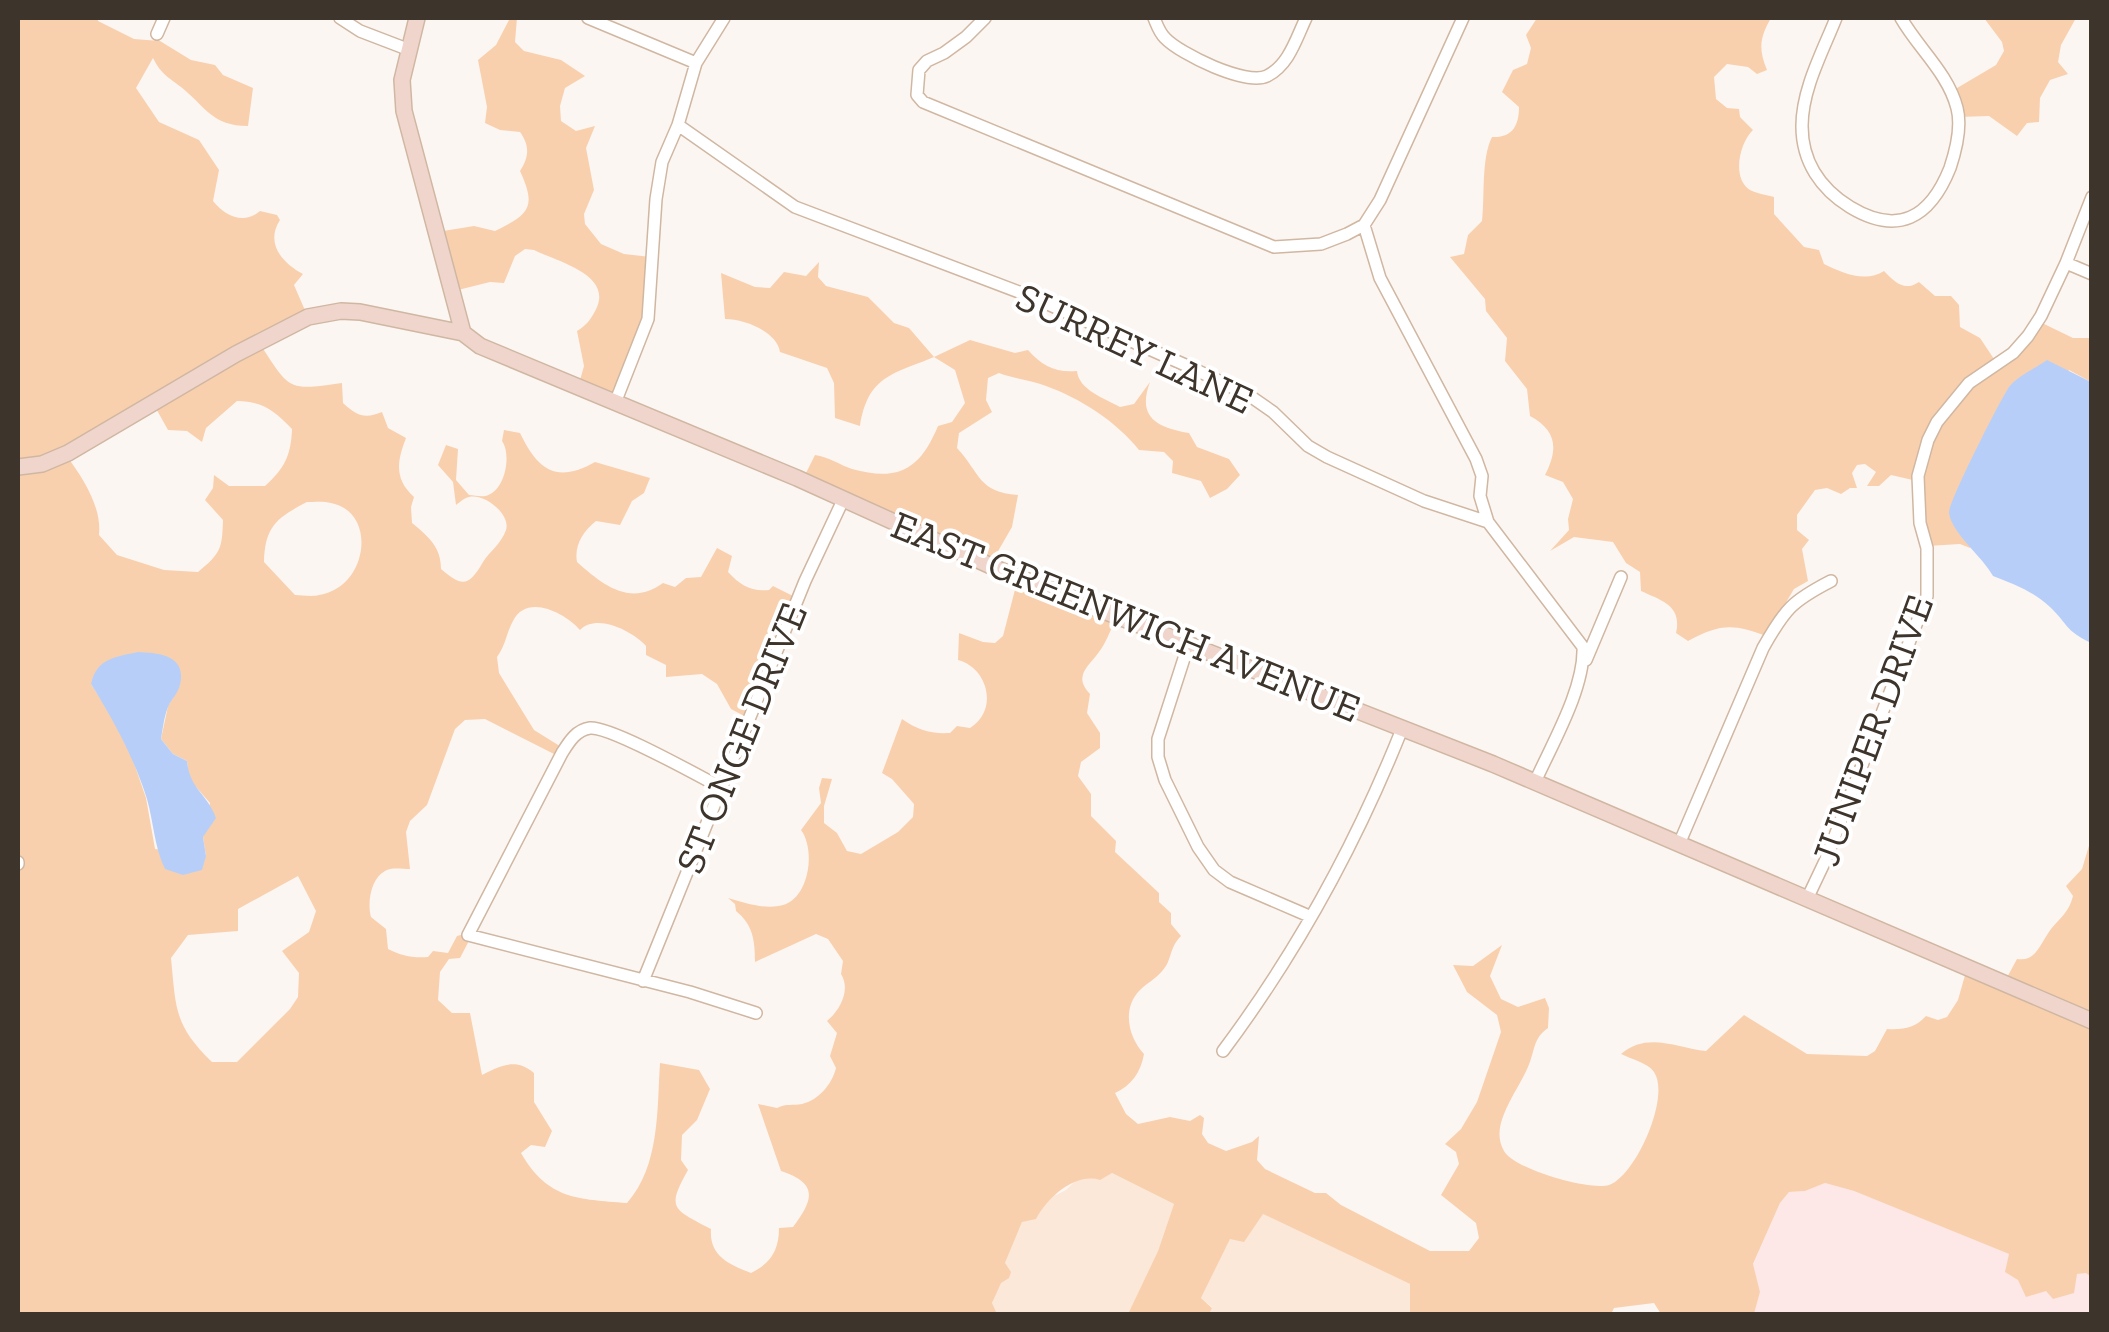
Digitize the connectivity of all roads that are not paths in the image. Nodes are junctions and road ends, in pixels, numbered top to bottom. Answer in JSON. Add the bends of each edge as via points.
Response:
{"nodes":[{"id":1,"x":164,"y":18,"type":"edge"},
{"id":2,"x":340,"y":18,"type":"edge"},
{"id":3,"x":417,"y":18,"type":"edge"},
{"id":4,"x":588,"y":18,"type":"edge"},
{"id":5,"x":724,"y":18,"type":"edge"},
{"id":6,"x":985,"y":18,"type":"edge"},
{"id":7,"x":1154,"y":18,"type":"edge"},
{"id":8,"x":1306,"y":18,"type":"edge"},
{"id":9,"x":1463,"y":18,"type":"edge"},
{"id":10,"x":1836,"y":18,"type":"edge"},
{"id":11,"x":1901,"y":18,"type":"edge"},
{"id":12,"x":157,"y":34,"type":"dead end"},
{"id":13,"x":407,"y":49,"type":"junction"},
{"id":14,"x":696,"y":63,"type":"junction"},
{"id":15,"x":678,"y":126,"type":"junction"},
{"id":16,"x":2092,"y":197,"type":"edge"},
{"id":17,"x":1364,"y":224,"type":"junction"},
{"id":18,"x":2066,"y":263,"type":"junction"},
{"id":19,"x":2092,"y":274,"type":"edge"},
{"id":20,"x":463,"y":334,"type":"junction"},
{"id":21,"x":616,"y":404,"type":"junction"},
{"id":22,"x":18,"y":467,"type":"edge"},
{"id":23,"x":844,"y":498,"type":"junction"},
{"id":24,"x":1488,"y":522,"type":"junction"},
{"id":25,"x":1621,"y":576,"type":"dead end"},
{"id":26,"x":1831,"y":581,"type":"dead end"},
{"id":27,"x":1188,"y":646,"type":"junction"},
{"id":28,"x":1584,"y":664,"type":"junction"},
{"id":29,"x":1402,"y":729,"type":"junction"},
{"id":30,"x":1535,"y":782,"type":"junction"},
{"id":31,"x":720,"y":788,"type":"junction"},
{"id":32,"x":1679,"y":844,"type":"junction"},
{"id":33,"x":1807,"y":900,"type":"junction"},
{"id":34,"x":1310,"y":916,"type":"junction"},
{"id":35,"x":643,"y":981,"type":"junction"},
{"id":36,"x":756,"y":1013,"type":"dead end"},
{"id":37,"x":2092,"y":1021,"type":"edge"},
{"id":38,"x":1223,"y":1052,"type":"dead end"}],
"edges":[{"from":1,"to":12,"type":"street"},
{"from":2,"to":13,"type":"street"},
{"from":3,"to":13,"type":"street"},
{"from":4,"to":14,"type":"street"},
{"from":5,"to":14,"type":"street"},
{"from":6,"to":17,"type":"street","via":[[919,70],[916,95],[923,102],[1274,247],[1320,244]]},
{"from":7,"to":8,"type":"street","via":[[1178,49],[1244,78],[1260,78],[1282,65]]},
{"from":9,"to":17,"type":"street"},
{"from":10,"to":11,"type":"street","via":[[1807,93],[1804,149],[1810,168],[1838,200],[1890,223],[1922,210],[1938,190],[1958,136],[1953,95]]},
{"from":13,"to":20,"type":"street","via":[[404,111]]},
{"from":14,"to":15,"type":"street"},
{"from":15,"to":21,"type":"street","via":[[656,199],[648,319]]},
{"from":15,"to":24,"type":"street","name":"SURREY LANE","via":[[795,206],[1032,297],[1192,368],[1250,396],[1327,457]]},
{"from":16,"to":18,"type":"street","name":"JUNIPER DRIVE"},
{"from":17,"to":24,"type":"street","via":[[1380,278],[1476,459]]},
{"from":18,"to":19,"type":"street"},
{"from":18,"to":33,"type":"street","name":"JUNIPER DRIVE","via":[[2028,336],[1969,382],[1928,440],[1918,476],[1927,596]]},
{"from":20,"to":21,"type":"street","name":"EAST GREENWICH AVENUE"},
{"from":20,"to":22,"type":"street","name":"EAST GREENWICH AVENUE","via":[[360,312],[308,318],[68,453]]},
{"from":21,"to":23,"type":"street","name":"EAST GREENWICH AVENUE"},
{"from":23,"to":27,"type":"street","name":"EAST GREENWICH AVENUE","via":[[1002,572]]},
{"from":23,"to":31,"type":"street","name":"ST ONGE DRIVE"},
{"from":24,"to":28,"type":"street","via":[[1576,634]]},
{"from":25,"to":28,"type":"street"},
{"from":26,"to":32,"type":"street","via":[[1796,599],[1763,648]]},
{"from":27,"to":29,"type":"street","name":"EAST GREENWICH AVENUE"},
{"from":27,"to":34,"type":"street","via":[[1158,740],[1165,780],[1214,870]]},
{"from":28,"to":30,"type":"street"},
{"from":29,"to":30,"type":"street","name":"EAST GREENWICH AVENUE"},
{"from":29,"to":34,"type":"street","via":[[1352,846]]},
{"from":30,"to":32,"type":"street","name":"EAST GREENWICH AVENUE"},
{"from":31,"to":35,"type":"street","name":"ST ONGE DRIVE"},
{"from":31,"to":35,"type":"street","via":[[614,734],[596,728],[577,733],[468,935]]},
{"from":32,"to":33,"type":"street","name":"EAST GREENWICH AVENUE"},
{"from":33,"to":37,"type":"street","name":"EAST GREENWICH AVENUE"},
{"from":34,"to":38,"type":"street"},
{"from":35,"to":36,"type":"street"}]}
